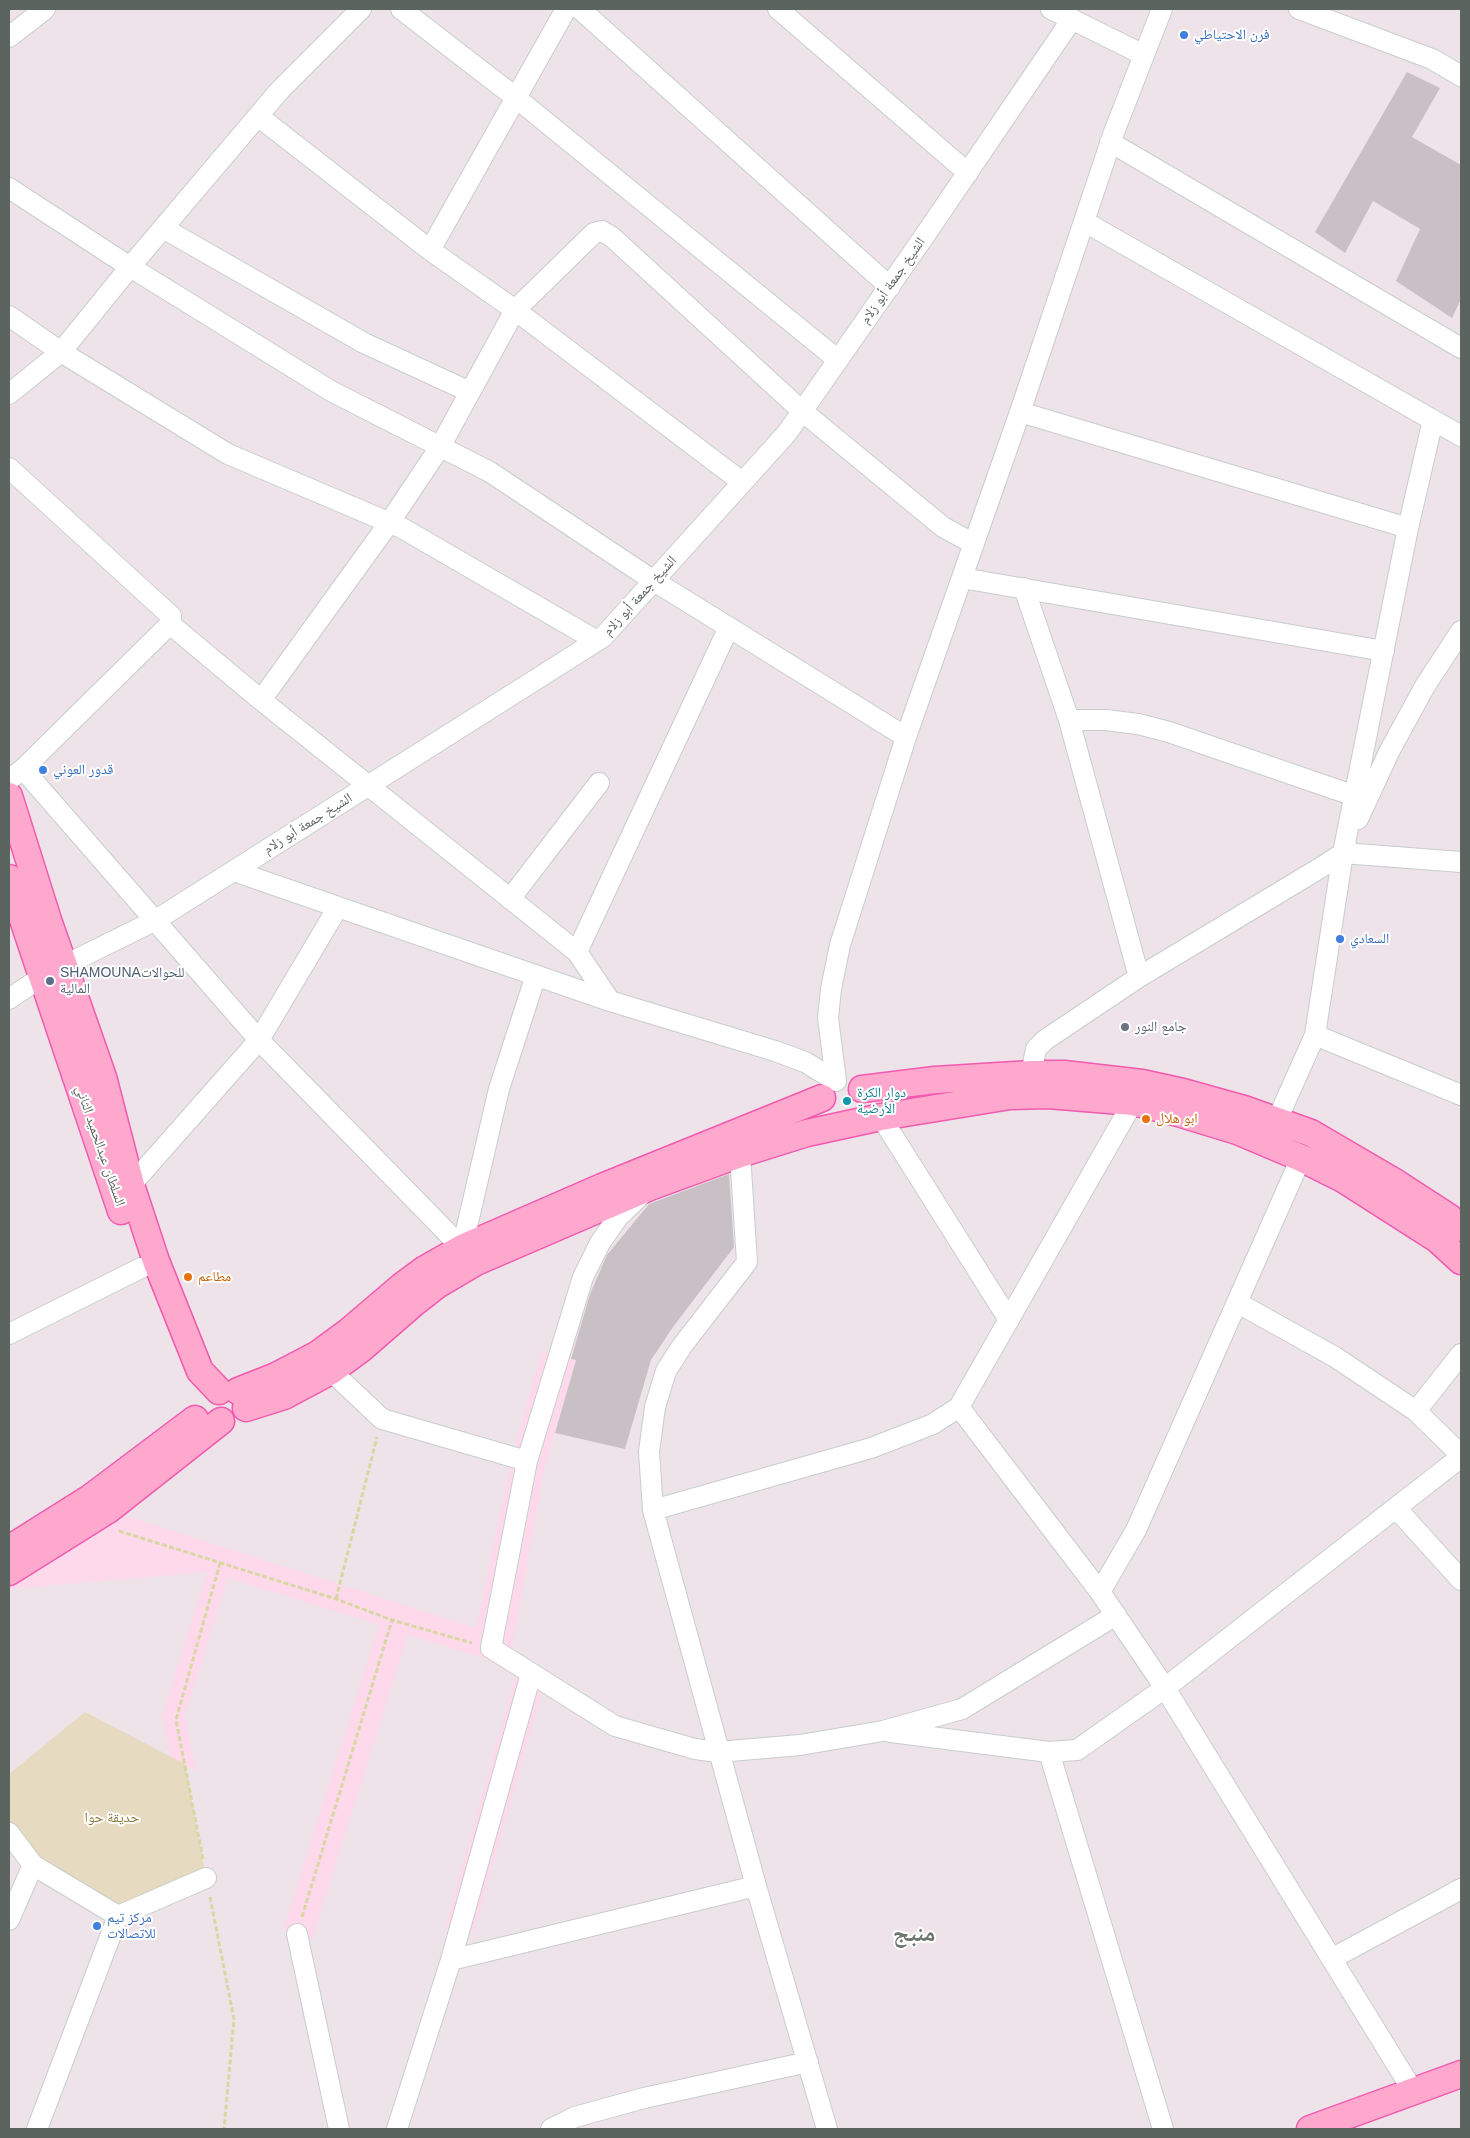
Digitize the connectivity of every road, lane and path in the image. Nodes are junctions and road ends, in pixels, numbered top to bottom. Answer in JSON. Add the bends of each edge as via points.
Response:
{"nodes":[{"id":1,"x":45,"y":9,"type":"edge"},
{"id":2,"x":361,"y":9,"type":"edge"},
{"id":3,"x":401,"y":9,"type":"edge"},
{"id":4,"x":566,"y":9,"type":"edge"},
{"id":5,"x":580,"y":9,"type":"edge"},
{"id":6,"x":778,"y":9,"type":"edge"},
{"id":7,"x":1051,"y":9,"type":"edge"},
{"id":8,"x":1162,"y":9,"type":"edge"},
{"id":9,"x":1299,"y":9,"type":"edge"},
{"id":10,"x":1072,"y":19,"type":"junction"},
{"id":11,"x":9,"y":37,"type":"edge"},
{"id":12,"x":1144,"y":55,"type":"junction"},
{"id":13,"x":1461,"y":76,"type":"edge"},
{"id":14,"x":515,"y":97,"type":"junction"},
{"id":15,"x":258,"y":116,"type":"junction"},
{"id":16,"x":1110,"y":142,"type":"junction"},
{"id":17,"x":968,"y":172,"type":"junction"},
{"id":18,"x":9,"y":188,"type":"edge"},
{"id":19,"x":1085,"y":222,"type":"junction"},
{"id":20,"x":163,"y":228,"type":"junction"},
{"id":21,"x":430,"y":250,"type":"junction"},
{"id":22,"x":130,"y":267,"type":"junction"},
{"id":23,"x":890,"y":287,"type":"junction"},
{"id":24,"x":516,"y":310,"type":"junction"},
{"id":25,"x":9,"y":316,"type":"edge"},
{"id":26,"x":1461,"y":348,"type":"edge"},
{"id":27,"x":61,"y":352,"type":"junction"},
{"id":28,"x":838,"y":360,"type":"junction"},
{"id":29,"x":470,"y":392,"type":"junction"},
{"id":30,"x":9,"y":394,"type":"edge"},
{"id":31,"x":802,"y":411,"type":"junction"},
{"id":32,"x":1020,"y":412,"type":"junction"},
{"id":33,"x":1433,"y":420,"type":"junction"},
{"id":34,"x":1461,"y":436,"type":"edge"},
{"id":35,"x":440,"y":447,"type":"junction"},
{"id":36,"x":9,"y":468,"type":"edge"},
{"id":37,"x":742,"y":482,"type":"junction"},
{"id":38,"x":389,"y":523,"type":"junction"},
{"id":39,"x":1408,"y":528,"type":"junction"},
{"id":40,"x":974,"y":544,"type":"junction"},
{"id":41,"x":962,"y":578,"type":"junction"},
{"id":42,"x":654,"y":580,"type":"junction"},
{"id":43,"x":1024,"y":588,"type":"junction"},
{"id":44,"x":170,"y":624,"type":"junction"},
{"id":45,"x":729,"y":627,"type":"junction"},
{"id":46,"x":1461,"y":631,"type":"edge"},
{"id":47,"x":597,"y":641,"type":"junction"},
{"id":48,"x":1384,"y":651,"type":"junction"},
{"id":49,"x":262,"y":700,"type":"junction"},
{"id":50,"x":1069,"y":720,"type":"junction"},
{"id":51,"x":906,"y":737,"type":"junction"},
{"id":52,"x":16,"y":775,"type":"edge"},
{"id":53,"x":599,"y":783,"type":"dead end"},
{"id":54,"x":368,"y":786,"type":"junction"},
{"id":55,"x":9,"y":796,"type":"edge"},
{"id":56,"x":1355,"y":796,"type":"junction"},
{"id":57,"x":1343,"y":853,"type":"junction"},
{"id":58,"x":1461,"y":862,"type":"edge"},
{"id":59,"x":234,"y":871,"type":"junction"},
{"id":60,"x":9,"y":878,"type":"edge"},
{"id":61,"x":510,"y":899,"type":"junction"},
{"id":62,"x":338,"y":907,"type":"junction"},
{"id":63,"x":156,"y":920,"type":"junction"},
{"id":64,"x":577,"y":952,"type":"junction"},
{"id":65,"x":54,"y":970,"type":"junction"},
{"id":66,"x":536,"y":976,"type":"junction"},
{"id":67,"x":1139,"y":977,"type":"junction"},
{"id":68,"x":9,"y":999,"type":"edge"},
{"id":69,"x":610,"y":1001,"type":"junction"},
{"id":70,"x":1315,"y":1035,"type":"junction"},
{"id":71,"x":259,"y":1040,"type":"junction"},
{"id":72,"x":1031,"y":1074,"type":"junction"},
{"id":73,"x":862,"y":1089,"type":"junction"},
{"id":74,"x":829,"y":1090,"type":"junction"},
{"id":75,"x":1461,"y":1095,"type":"edge"},
{"id":76,"x":1133,"y":1102,"type":"junction"},
{"id":77,"x":881,"y":1116,"type":"junction"},
{"id":78,"x":1276,"y":1120,"type":"junction"},
{"id":79,"x":848,"y":1124,"type":"junction"},
{"id":80,"x":740,"y":1154,"type":"junction"},
{"id":81,"x":1301,"y":1158,"type":"junction"},
{"id":82,"x":131,"y":1185,"type":"junction"},
{"id":83,"x":650,"y":1187,"type":"junction"},
{"id":84,"x":1461,"y":1228,"type":"edge"},
{"id":85,"x":469,"y":1255,"type":"junction"},
{"id":86,"x":1461,"y":1261,"type":"edge"},
{"id":87,"x":141,"y":1268,"type":"junction"},
{"id":88,"x":1238,"y":1303,"type":"junction"},
{"id":89,"x":1009,"y":1320,"type":"junction"},
{"id":90,"x":9,"y":1334,"type":"edge"},
{"id":91,"x":1461,"y":1354,"type":"edge"},
{"id":92,"x":331,"y":1372,"type":"junction"},
{"id":93,"x":225,"y":1404,"type":"junction"},
{"id":94,"x":959,"y":1407,"type":"junction"},
{"id":95,"x":1416,"y":1411,"type":"junction"},
{"id":96,"x":382,"y":1419,"type":"junction"},
{"id":97,"x":1461,"y":1456,"type":"edge"},
{"id":98,"x":527,"y":1461,"type":"junction"},
{"id":99,"x":1396,"y":1508,"type":"junction"},
{"id":100,"x":653,"y":1510,"type":"junction"},
{"id":101,"x":89,"y":1522,"type":"junction"},
{"id":102,"x":9,"y":1549,"type":"edge"},
{"id":103,"x":220,"y":1563,"type":"junction"},
{"id":104,"x":9,"y":1572,"type":"edge"},
{"id":105,"x":1461,"y":1580,"type":"edge"},
{"id":106,"x":1100,"y":1592,"type":"junction"},
{"id":107,"x":336,"y":1599,"type":"junction"},
{"id":108,"x":1116,"y":1615,"type":"junction"},
{"id":109,"x":392,"y":1620,"type":"junction"},
{"id":110,"x":491,"y":1648,"type":"junction"},
{"id":111,"x":531,"y":1674,"type":"junction"},
{"id":112,"x":1166,"y":1688,"type":"junction"},
{"id":113,"x":882,"y":1731,"type":"junction"},
{"id":114,"x":718,"y":1752,"type":"junction"},
{"id":115,"x":1049,"y":1752,"type":"junction"},
{"id":116,"x":9,"y":1833,"type":"edge"},
{"id":117,"x":33,"y":1866,"type":"junction"},
{"id":118,"x":206,"y":1878,"type":"junction"},
{"id":119,"x":756,"y":1886,"type":"junction"},
{"id":120,"x":1461,"y":1889,"type":"edge"},
{"id":121,"x":118,"y":1916,"type":"junction"},
{"id":122,"x":9,"y":1920,"type":"edge"},
{"id":123,"x":297,"y":1934,"type":"joint"},
{"id":124,"x":1333,"y":1958,"type":"junction"},
{"id":125,"x":450,"y":1960,"type":"junction"},
{"id":126,"x":808,"y":2062,"type":"junction"},
{"id":127,"x":1461,"y":2074,"type":"edge"},
{"id":128,"x":1413,"y":2092,"type":"junction"},
{"id":129,"x":37,"y":2129,"type":"edge"},
{"id":130,"x":224,"y":2129,"type":"edge"},
{"id":131,"x":339,"y":2129,"type":"edge"},
{"id":132,"x":397,"y":2129,"type":"edge"},
{"id":133,"x":551,"y":2129,"type":"edge"},
{"id":134,"x":827,"y":2129,"type":"edge"},
{"id":135,"x":1163,"y":2129,"type":"edge"},
{"id":136,"x":1310,"y":2129,"type":"edge"}],
"edges":[{"from":1,"to":11,"type":"street"},
{"from":2,"to":15,"type":"street"},
{"from":3,"to":14,"type":"street"},
{"from":4,"to":14,"type":"street"},
{"from":5,"to":23,"type":"street"},
{"from":6,"to":17,"type":"street"},
{"from":7,"to":10,"type":"street"},
{"from":8,"to":12,"type":"street"},
{"from":9,"to":13,"type":"street","via":[[1432,59]]},
{"from":10,"to":12,"type":"street"},
{"from":10,"to":17,"type":"street","name":"الشيخ جمعة أبو زلام"},
{"from":12,"to":16,"type":"street"},
{"from":14,"to":21,"type":"street"},
{"from":14,"to":28,"type":"street"},
{"from":15,"to":20,"type":"street"},
{"from":15,"to":21,"type":"street"},
{"from":16,"to":19,"type":"street"},
{"from":16,"to":26,"type":"street"},
{"from":17,"to":23,"type":"street","name":"الشيخ جمعة أبو زلام"},
{"from":18,"to":22,"type":"street"},
{"from":19,"to":32,"type":"street"},
{"from":19,"to":33,"type":"street"},
{"from":20,"to":22,"type":"street"},
{"from":20,"to":29,"type":"street","via":[[364,343]]},
{"from":21,"to":24,"type":"street"},
{"from":22,"to":27,"type":"street"},
{"from":22,"to":35,"type":"street","via":[[331,391]]},
{"from":23,"to":28,"type":"street","name":"الشيخ جمعة أبو زلام"},
{"from":24,"to":29,"type":"street"},
{"from":24,"to":31,"type":"street","via":[[594,233],[602,231]]},
{"from":24,"to":37,"type":"street"},
{"from":25,"to":27,"type":"street"},
{"from":27,"to":30,"type":"street"},
{"from":27,"to":38,"type":"street","via":[[228,454]]},
{"from":28,"to":31,"type":"street","name":"الشيخ جمعة أبو زلام"},
{"from":29,"to":35,"type":"street"},
{"from":31,"to":37,"type":"street","name":"الشيخ جمعة أبو زلام","via":[[787,433]]},
{"from":31,"to":40,"type":"street","via":[[943,527]]},
{"from":32,"to":39,"type":"street"},
{"from":32,"to":40,"type":"street"},
{"from":33,"to":34,"type":"street"},
{"from":33,"to":39,"type":"street"},
{"from":35,"to":38,"type":"street"},
{"from":35,"to":42,"type":"street","via":[[490,472]]},
{"from":36,"to":44,"type":"street","via":[[171,616]]},
{"from":37,"to":42,"type":"street","name":"الشيخ جمعة أبو زلام"},
{"from":38,"to":47,"type":"street"},
{"from":38,"to":49,"type":"street"},
{"from":39,"to":48,"type":"street"},
{"from":40,"to":41,"type":"street"},
{"from":41,"to":43,"type":"street"},
{"from":41,"to":51,"type":"street"},
{"from":42,"to":45,"type":"street"},
{"from":42,"to":47,"type":"street","name":"الشيخ جمعة أبو زلام"},
{"from":43,"to":48,"type":"street"},
{"from":43,"to":50,"type":"street"},
{"from":44,"to":49,"type":"street"},
{"from":44,"to":52,"type":"street"},
{"from":45,"to":51,"type":"street"},
{"from":45,"to":64,"type":"street"},
{"from":46,"to":57,"type":"street","via":[[1425,686],[1390,750]]},
{"from":47,"to":54,"type":"street","name":"الشيخ جمعة أبو زلام"},
{"from":48,"to":56,"type":"street"},
{"from":49,"to":54,"type":"street"},
{"from":50,"to":56,"type":"street","via":[[1106,720],[1169,732]]},
{"from":50,"to":67,"type":"street"},
{"from":51,"to":74,"type":"street","via":[[840,944],[828,1018]]},
{"from":52,"to":63,"type":"street"},
{"from":53,"to":61,"type":"street"},
{"from":54,"to":59,"type":"street","name":"الشيخ جمعة أبو زلام"},
{"from":54,"to":61,"type":"street"},
{"from":55,"to":65,"type":"main road","via":[[48,920]]},
{"from":56,"to":57,"type":"street"},
{"from":57,"to":58,"type":"street"},
{"from":57,"to":67,"type":"street"},
{"from":57,"to":70,"type":"street"},
{"from":59,"to":62,"type":"street"},
{"from":59,"to":63,"type":"street","name":"الشيخ جمعة أبو زلام"},
{"from":60,"to":65,"type":"main road","name":"السلطان عبدالحميد الثاني"},
{"from":61,"to":64,"type":"street"},
{"from":62,"to":66,"type":"street"},
{"from":62,"to":71,"type":"street"},
{"from":63,"to":65,"type":"street","name":"الشيخ جمعة أبو زلام"},
{"from":63,"to":71,"type":"street"},
{"from":64,"to":69,"type":"street"},
{"from":65,"to":68,"type":"street","name":"الشيخ جمعة أبو زلام"},
{"from":65,"to":82,"type":"main road","via":[[104,1077]]},
{"from":65,"to":87,"type":"main road","name":"السلطان عبدالحميد الثاني"},
{"from":66,"to":69,"type":"street"},
{"from":66,"to":85,"type":"street","via":[[499,1089]]},
{"from":67,"to":72,"type":"street","via":[[1040,1044],[1034,1054]]},
{"from":69,"to":74,"type":"street","via":[[805,1062]]},
{"from":70,"to":75,"type":"street"},
{"from":70,"to":78,"type":"street"},
{"from":71,"to":82,"type":"street"},
{"from":71,"to":85,"type":"street"},
{"from":72,"to":73,"type":"main road","via":[[935,1080]]},
{"from":72,"to":78,"type":"main road","via":[[1064,1074],[1142,1084],[1192,1094]]},
{"from":73,"to":74,"type":"main road","via":[[850,1081]]},
{"from":73,"to":79,"type":"main road","via":[[864,1110]]},
{"from":74,"to":79,"type":"main road","via":[[824,1112],[828,1118]]},
{"from":74,"to":85,"type":"main road","via":[[602,1187]]},
{"from":76,"to":77,"type":"main road","via":[[1048,1095],[1010,1096]]},
{"from":76,"to":81,"type":"main road","via":[[1237,1131]]},
{"from":76,"to":89,"type":"street"},
{"from":77,"to":79,"type":"main road"},
{"from":77,"to":89,"type":"street"},
{"from":78,"to":84,"type":"main road","via":[[1311,1133],[1355,1158]]},
{"from":79,"to":80,"type":"main road"},
{"from":80,"to":83,"type":"main road"},
{"from":80,"to":100,"type":"street","via":[[747,1262],[682,1346],[666,1372],[655,1406],[649,1452]]},
{"from":81,"to":86,"type":"main road","via":[[1380,1202],[1437,1239]]},
{"from":81,"to":88,"type":"street"},
{"from":82,"to":93,"type":"main road","via":[[156,1261],[200,1372]]},
{"from":83,"to":85,"type":"main road"},
{"from":83,"to":98,"type":"street","via":[[618,1217],[583,1277]]},
{"from":85,"to":92,"type":"main road","via":[[438,1285]]},
{"from":85,"to":93,"type":"main road","via":[[425,1269],[318,1354]]},
{"from":87,"to":90,"type":"street"},
{"from":87,"to":93,"type":"main road","name":"السلطان عبدالحميد الثاني","via":[[188,1377]]},
{"from":88,"to":95,"type":"street","via":[[1335,1357]]},
{"from":88,"to":106,"type":"street","via":[[1136,1530]]},
{"from":89,"to":94,"type":"street"},
{"from":91,"to":95,"type":"street"},
{"from":92,"to":93,"type":"main road","via":[[284,1396]]},
{"from":92,"to":96,"type":"street"},
{"from":93,"to":101,"type":"main road","via":[[108,1510]]},
{"from":93,"to":102,"type":"main road","via":[[90,1498]]},
{"from":94,"to":100,"type":"street","via":[[932,1424],[871,1448]]},
{"from":94,"to":106,"type":"street"},
{"from":95,"to":97,"type":"street"},
{"from":96,"to":98,"type":"street"},
{"from":96,"to":107,"type":"path"},
{"from":97,"to":99,"type":"street"},
{"from":98,"to":110,"type":"street"},
{"from":99,"to":105,"type":"street"},
{"from":99,"to":112,"type":"street"},
{"from":100,"to":114,"type":"street"},
{"from":101,"to":103,"type":"path"},
{"from":101,"to":104,"type":"main road"},
{"from":103,"to":107,"type":"path"},
{"from":103,"to":118,"type":"path","via":[[176,1720]]},
{"from":106,"to":108,"type":"street"},
{"from":107,"to":109,"type":"path"},
{"from":108,"to":112,"type":"street"},
{"from":108,"to":113,"type":"street","via":[[962,1709]]},
{"from":109,"to":110,"type":"path"},
{"from":109,"to":123,"type":"path"},
{"from":110,"to":111,"type":"street"},
{"from":111,"to":114,"type":"street","via":[[616,1726],[695,1749]]},
{"from":111,"to":125,"type":"street"},
{"from":112,"to":115,"type":"street","via":[[1077,1750]]},
{"from":112,"to":124,"type":"street"},
{"from":113,"to":114,"type":"street","via":[[800,1745]]},
{"from":113,"to":115,"type":"street"},
{"from":114,"to":119,"type":"street"},
{"from":115,"to":135,"type":"street"},
{"from":116,"to":117,"type":"street"},
{"from":117,"to":121,"type":"street"},
{"from":117,"to":122,"type":"street"},
{"from":118,"to":121,"type":"street"},
{"from":118,"to":130,"type":"path","via":[[234,2019]]},
{"from":119,"to":125,"type":"street"},
{"from":119,"to":126,"type":"street"},
{"from":120,"to":124,"type":"street"},
{"from":121,"to":129,"type":"street"},
{"from":123,"to":131,"type":"street"},
{"from":124,"to":128,"type":"street"},
{"from":125,"to":132,"type":"street"},
{"from":126,"to":133,"type":"street","via":[[644,2098],[576,2117]]},
{"from":126,"to":134,"type":"street"},
{"from":127,"to":128,"type":"main road"},
{"from":128,"to":136,"type":"main road"}]}
